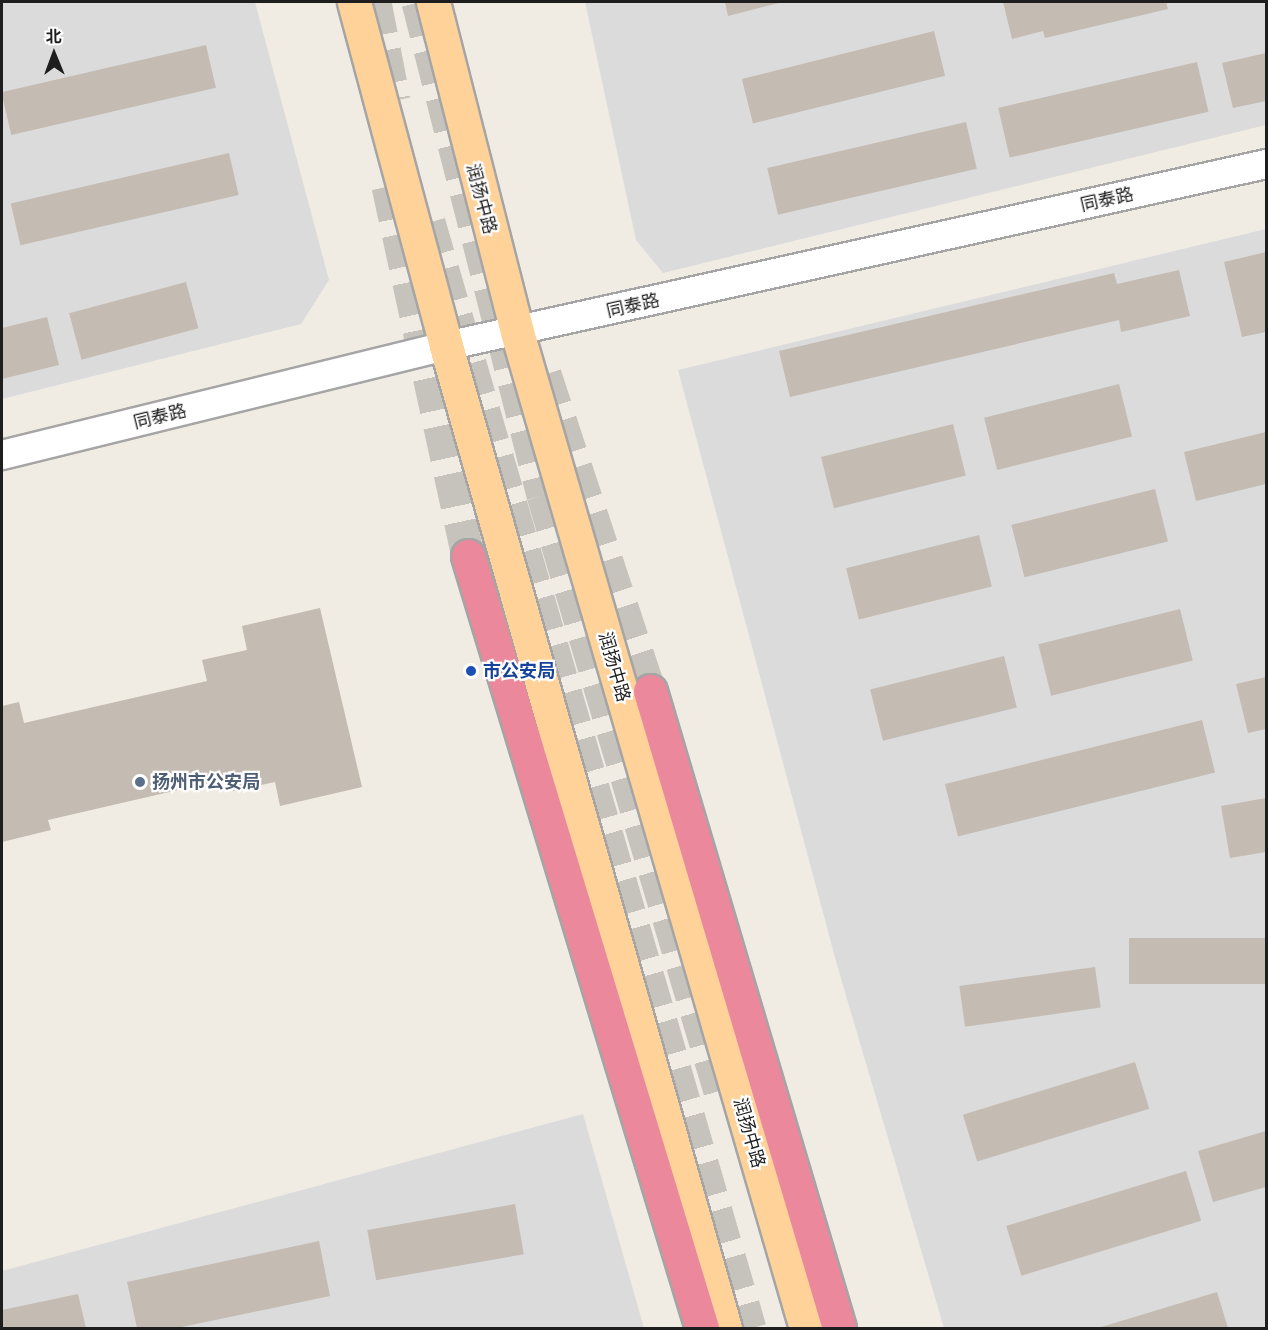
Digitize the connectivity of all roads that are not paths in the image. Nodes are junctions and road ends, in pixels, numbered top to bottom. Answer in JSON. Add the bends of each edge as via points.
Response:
{"nodes":[{"id":1,"x":354,"y":2,"type":"edge"},
{"id":2,"x":433,"y":2,"type":"edge"},
{"id":3,"x":1266,"y":164,"type":"edge"},
{"id":4,"x":517,"y":332,"type":"junction"},
{"id":5,"x":446,"y":346,"type":"junction"},
{"id":6,"x":2,"y":456,"type":"edge"},
{"id":7,"x":468,"y":556,"type":"tunnel mouth"},
{"id":8,"x":650,"y":691,"type":"tunnel mouth"},
{"id":9,"x":702,"y":1329,"type":"edge"},
{"id":10,"x":724,"y":1329,"type":"edge"},
{"id":11,"x":806,"y":1329,"type":"edge"},
{"id":12,"x":839,"y":1329,"type":"edge"}],
"edges":[{"from":1,"to":5,"type":"main road"},
{"from":2,"to":4,"type":"main road","name":"润扬中路"},
{"from":3,"to":4,"type":"street","name":"同泰路"},
{"from":4,"to":5,"type":"street","name":"同泰路"},
{"from":4,"to":11,"type":"main road","name":"润扬中路"},
{"from":5,"to":6,"type":"street","name":"同泰路"},
{"from":5,"to":10,"type":"main road"},
{"from":7,"to":9,"type":"highway"},
{"from":8,"to":12,"type":"highway"}]}
